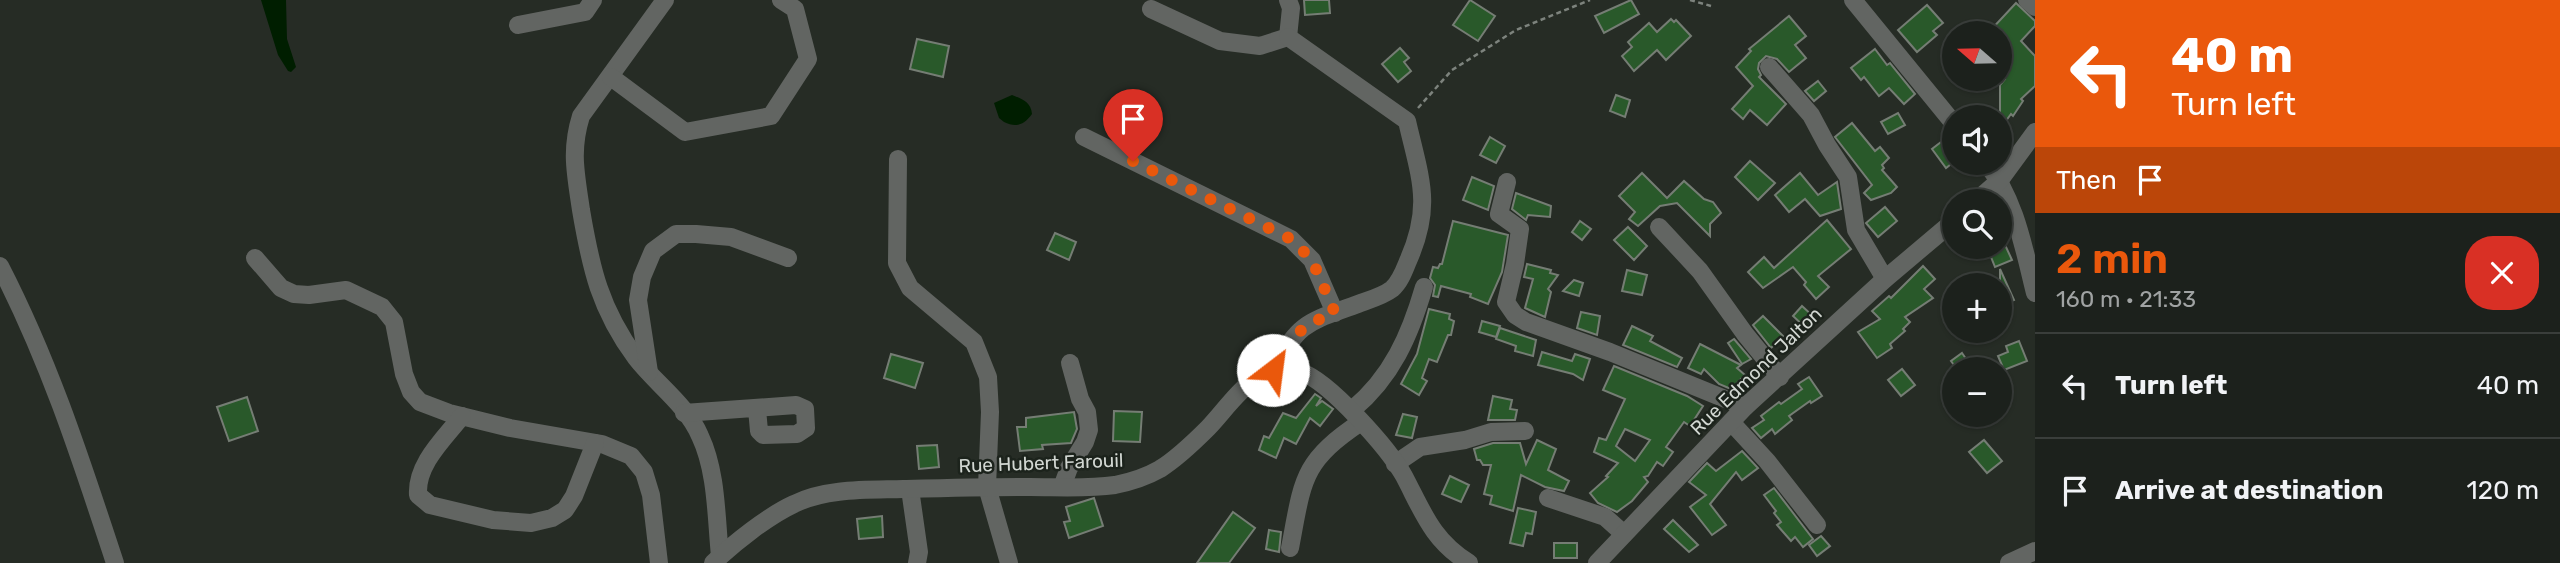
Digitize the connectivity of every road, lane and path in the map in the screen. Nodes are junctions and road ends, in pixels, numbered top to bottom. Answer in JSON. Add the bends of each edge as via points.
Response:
{"nodes":[{"id":1,"x":593,"y":0,"type":"edge"},
{"id":2,"x":666,"y":0,"type":"edge"},
{"id":3,"x":781,"y":0,"type":"edge"},
{"id":4,"x":1288,"y":0,"type":"edge"},
{"id":5,"x":1590,"y":0,"type":"edge"},
{"id":6,"x":1690,"y":0,"type":"edge"},
{"id":7,"x":1853,"y":0,"type":"edge"},
{"id":8,"x":2027,"y":0,"type":"edge"},
{"id":9,"x":1711,"y":6,"type":"dead end"},
{"id":10,"x":2035,"y":7,"type":"edge"},
{"id":11,"x":1151,"y":9,"type":"dead end"},
{"id":12,"x":518,"y":25,"type":"dead end"},
{"id":13,"x":1288,"y":37,"type":"junction"},
{"id":14,"x":1769,"y":67,"type":"dead end"},
{"id":15,"x":611,"y":77,"type":"junction"},
{"id":16,"x":1942,"y":109,"type":"edge"},
{"id":17,"x":1407,"y":121,"type":"junction"},
{"id":18,"x":2035,"y":132,"type":"edge"},
{"id":19,"x":1084,"y":137,"type":"dead end"},
{"id":20,"x":898,"y":159,"type":"dead end"},
{"id":21,"x":1996,"y":175,"type":"edge"},
{"id":22,"x":2000,"y":180,"type":"junction"},
{"id":23,"x":1507,"y":182,"type":"dead end"},
{"id":24,"x":1990,"y":189,"type":"edge"},
{"id":25,"x":1659,"y":227,"type":"dead end"},
{"id":26,"x":1942,"y":230,"type":"edge"},
{"id":27,"x":255,"y":258,"type":"dead end"},
{"id":28,"x":788,"y":258,"type":"dead end"},
{"id":29,"x":0,"y":266,"type":"edge"},
{"id":30,"x":1885,"y":279,"type":"junction"},
{"id":31,"x":1424,"y":287,"type":"dead end"},
{"id":32,"x":2035,"y":293,"type":"edge"},
{"id":33,"x":1335,"y":313,"type":"junction"},
{"id":34,"x":1070,"y":363,"type":"dead end"},
{"id":35,"x":1273,"y":370,"type":"junction"},
{"id":36,"x":649,"y":372,"type":"junction"},
{"id":37,"x":1780,"y":377,"type":"junction"},
{"id":38,"x":1745,"y":407,"type":"junction"},
{"id":39,"x":757,"y":409,"type":"dead end"},
{"id":40,"x":684,"y":413,"type":"junction"},
{"id":41,"x":462,"y":416,"type":"junction"},
{"id":42,"x":1356,"y":416,"type":"junction"},
{"id":43,"x":1731,"y":422,"type":"junction"},
{"id":44,"x":1525,"y":431,"type":"dead end"},
{"id":45,"x":595,"y":443,"type":"junction"},
{"id":46,"x":1395,"y":464,"type":"junction"},
{"id":47,"x":1062,"y":487,"type":"junction"},
{"id":48,"x":987,"y":488,"type":"junction"},
{"id":49,"x":910,"y":489,"type":"junction"},
{"id":50,"x":1548,"y":498,"type":"dead end"},
{"id":51,"x":1818,"y":526,"type":"dead end"},
{"id":52,"x":1624,"y":534,"type":"junction"},
{"id":53,"x":1290,"y":548,"type":"dead end"},
{"id":54,"x":2035,"y":551,"type":"edge"},
{"id":55,"x":717,"y":559,"type":"edge"},
{"id":56,"x":115,"y":563,"type":"edge"},
{"id":57,"x":659,"y":563,"type":"edge"},
{"id":58,"x":917,"y":563,"type":"edge"},
{"id":59,"x":1009,"y":563,"type":"edge"},
{"id":60,"x":1469,"y":563,"type":"edge"},
{"id":61,"x":1597,"y":563,"type":"edge"},
{"id":62,"x":2009,"y":563,"type":"edge"}],
"edges":[{"from":1,"to":12,"type":"street","via":[[585,12]]},
{"from":2,"to":15,"type":"street"},
{"from":3,"to":15,"type":"street","via":[[794,9],[808,59],[771,116],[685,132]]},
{"from":4,"to":13,"type":"street"},
{"from":5,"to":17,"type":"path","via":[[1516,30],[1451,70]]},
{"from":6,"to":9,"type":"path"},
{"from":7,"to":16,"type":"street"},
{"from":8,"to":10,"type":"street"},
{"from":11,"to":13,"type":"street","via":[[1220,41],[1260,46]]},
{"from":13,"to":17,"type":"street"},
{"from":14,"to":30,"type":"street","via":[[1811,115],[1848,177],[1856,230]]},
{"from":15,"to":36,"type":"street","via":[[581,116],[574,162],[592,272],[621,335]]},
{"from":17,"to":33,"type":"street","via":[[1424,203],[1413,251],[1392,290]]},
{"from":18,"to":22,"type":"street"},
{"from":19,"to":33,"type":"street","via":[[1291,239],[1312,260]]},
{"from":20,"to":48,"type":"street","via":[[897,263],[910,288],[974,342],[988,377]]},
{"from":21,"to":22,"type":"street"},
{"from":22,"to":24,"type":"street"},
{"from":22,"to":32,"type":"street"},
{"from":23,"to":38,"type":"street","via":[[1499,214],[1520,229],[1506,296],[1516,315]]},
{"from":25,"to":37,"type":"street","via":[[1700,271]]},
{"from":26,"to":30,"type":"street","name":"Rue Edmond Jalton"},
{"from":27,"to":41,"type":"street","via":[[281,288],[294,294],[346,290],[382,307],[394,321],[411,392],[420,402]]},
{"from":28,"to":36,"type":"street","via":[[731,237],[696,234],[676,233],[653,251],[638,300]]},
{"from":29,"to":56,"type":"street","via":[[29,321],[60,399]]},
{"from":30,"to":37,"type":"street","name":"Rue Edmond Jalton"},
{"from":31,"to":42,"type":"street","via":[[1395,362]]},
{"from":33,"to":35,"type":"street","via":[[1300,329]]},
{"from":34,"to":47,"type":"street","via":[[1089,430]]},
{"from":35,"to":42,"type":"street","via":[[1303,372]]},
{"from":35,"to":47,"type":"street","name":"Rue Hubert Farouil","via":[[1237,394],[1208,428],[1160,469],[1114,485]]},
{"from":36,"to":40,"type":"street"},
{"from":37,"to":38,"type":"street","name":"Rue Edmond Jalton"},
{"from":38,"to":43,"type":"street","name":"Rue Edmond Jalton"},
{"from":39,"to":40,"type":"street"},
{"from":40,"to":55,"type":"street","via":[[700,434],[710,468]]},
{"from":41,"to":45,"type":"street"},
{"from":41,"to":45,"type":"street","via":[[424,466],[417,482],[418,495],[430,505],[493,520],[531,523],[565,510]]},
{"from":42,"to":46,"type":"street"},
{"from":42,"to":53,"type":"street","via":[[1307,472]]},
{"from":43,"to":51,"type":"street"},
{"from":43,"to":52,"type":"street","name":"Rue Edmond Jalton"},
{"from":44,"to":46,"type":"street","via":[[1491,432],[1429,445]]},
{"from":45,"to":57,"type":"street","via":[[631,456],[644,472]]},
{"from":46,"to":60,"type":"street","via":[[1435,534]]},
{"from":47,"to":48,"type":"street","name":"Rue Hubert Farouil"},
{"from":48,"to":49,"type":"street","name":"Rue Hubert Farouil"},
{"from":48,"to":59,"type":"street"},
{"from":49,"to":55,"type":"street","name":"Rue Hubert Farouil","via":[[860,490],[793,504]]},
{"from":49,"to":58,"type":"street"},
{"from":50,"to":52,"type":"street","via":[[1605,517]]},
{"from":52,"to":61,"type":"street","name":"Rue Edmond Jalton"},
{"from":54,"to":62,"type":"street"}]}
